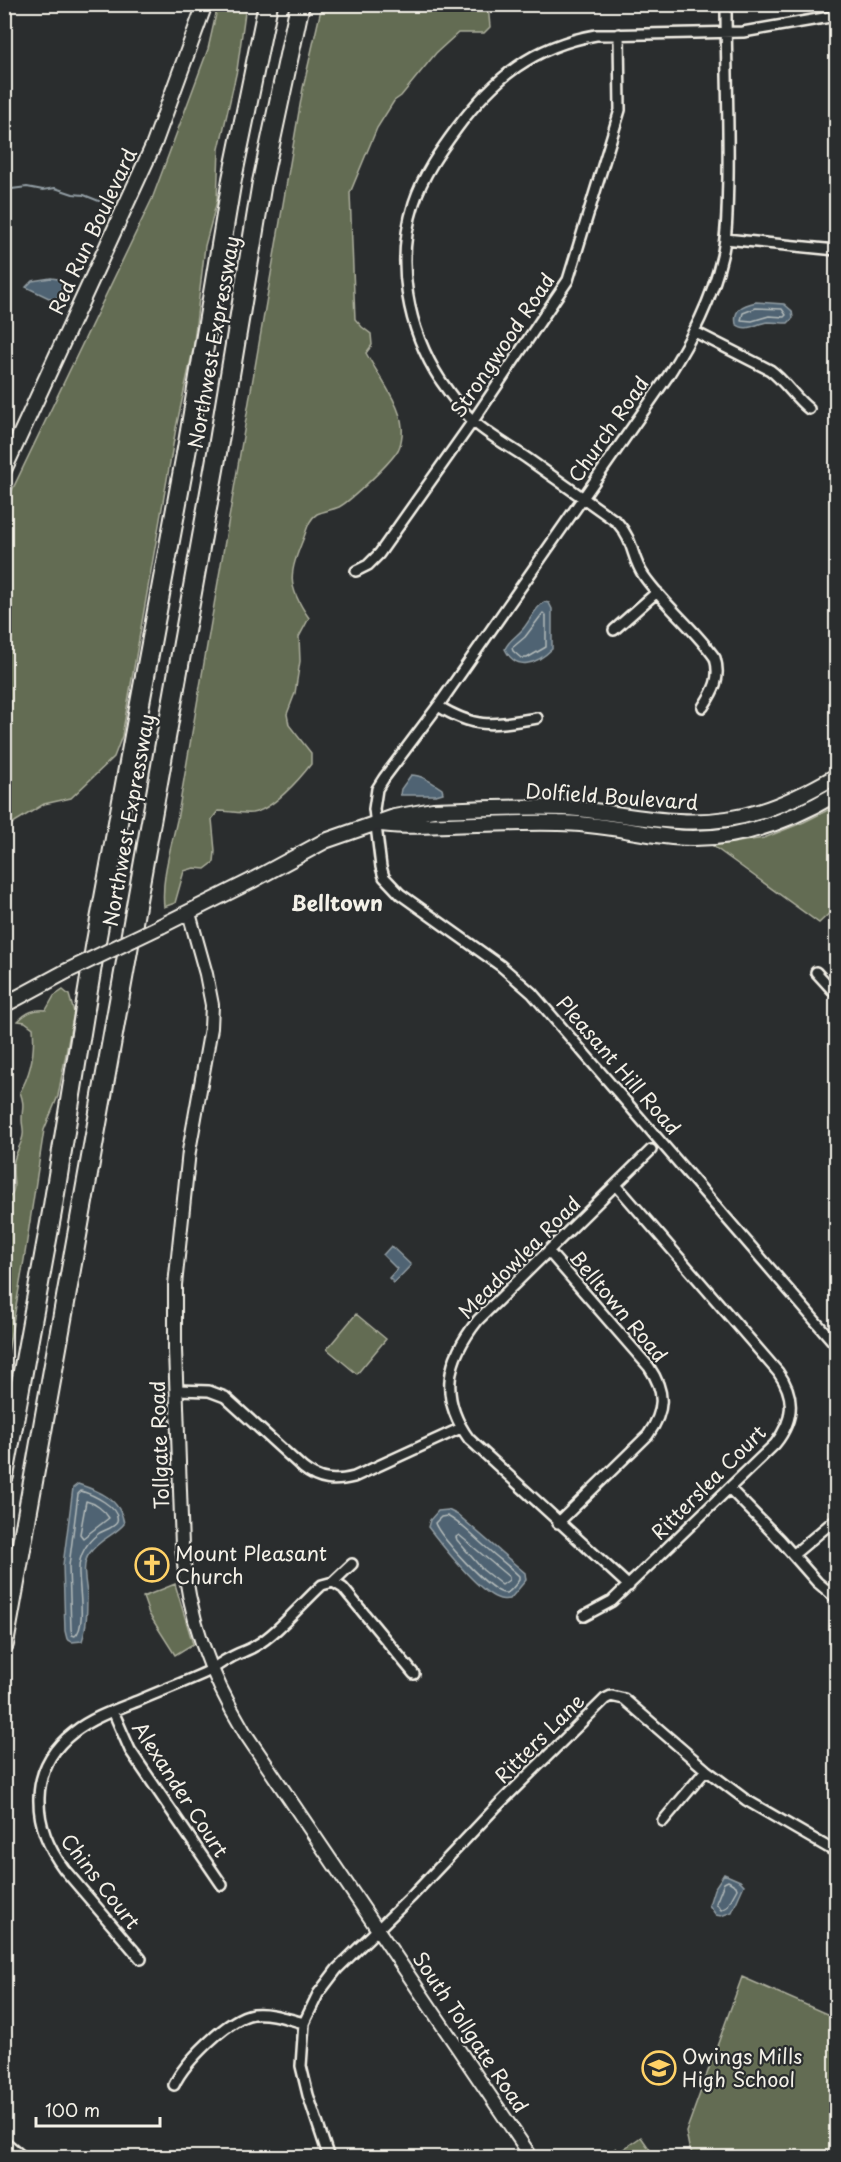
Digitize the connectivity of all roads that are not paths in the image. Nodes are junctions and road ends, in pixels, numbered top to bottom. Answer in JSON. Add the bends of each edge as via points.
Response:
{"nodes":[{"id":1,"x":205,"y":4,"type":"edge"},
{"id":2,"x":268,"y":4,"type":"edge"},
{"id":3,"x":300,"y":4,"type":"edge"},
{"id":4,"x":726,"y":4,"type":"edge"},
{"id":5,"x":837,"y":16,"type":"edge"},
{"id":6,"x":726,"y":32,"type":"junction"},
{"id":7,"x":619,"y":34,"type":"junction"},
{"id":8,"x":725,"y":239,"type":"junction"},
{"id":9,"x":837,"y":250,"type":"edge"},
{"id":10,"x":695,"y":333,"type":"junction"},
{"id":11,"x":809,"y":409,"type":"dead end"},
{"id":12,"x":473,"y":421,"type":"junction"},
{"id":13,"x":4,"y":470,"type":"edge"},
{"id":14,"x":582,"y":497,"type":"junction"},
{"id":15,"x":356,"y":571,"type":"dead end"},
{"id":16,"x":657,"y":592,"type":"junction"},
{"id":17,"x":614,"y":630,"type":"dead end"},
{"id":18,"x":438,"y":706,"type":"junction"},
{"id":19,"x":703,"y":707,"type":"dead end"},
{"id":20,"x":537,"y":718,"type":"dead end"},
{"id":21,"x":837,"y":776,"type":"edge"},
{"id":22,"x":837,"y":794,"type":"edge"},
{"id":23,"x":376,"y":823,"type":"junction"},
{"id":24,"x":189,"y":913,"type":"junction"},
{"id":25,"x":816,"y":972,"type":"dead end"},
{"id":26,"x":837,"y":994,"type":"edge"},
{"id":27,"x":4,"y":1005,"type":"edge"},
{"id":28,"x":651,"y":1150,"type":"dead end"},
{"id":29,"x":617,"y":1186,"type":"junction"},
{"id":30,"x":549,"y":1252,"type":"junction"},
{"id":31,"x":837,"y":1345,"type":"edge"},
{"id":32,"x":177,"y":1390,"type":"junction"},
{"id":33,"x":461,"y":1428,"type":"junction"},
{"id":34,"x":4,"y":1476,"type":"edge"},
{"id":35,"x":729,"y":1488,"type":"junction"},
{"id":36,"x":837,"y":1519,"type":"edge"},
{"id":37,"x":558,"y":1523,"type":"junction"},
{"id":38,"x":793,"y":1555,"type":"junction"},
{"id":39,"x":352,"y":1563,"type":"dead end"},
{"id":40,"x":333,"y":1582,"type":"junction"},
{"id":41,"x":629,"y":1586,"type":"junction"},
{"id":42,"x":837,"y":1598,"type":"edge"},
{"id":43,"x":584,"y":1616,"type":"dead end"},
{"id":44,"x":4,"y":1644,"type":"edge"},
{"id":45,"x":211,"y":1670,"type":"junction"},
{"id":46,"x":414,"y":1674,"type":"dead end"},
{"id":47,"x":113,"y":1711,"type":"junction"},
{"id":48,"x":706,"y":1770,"type":"junction"},
{"id":49,"x":663,"y":1821,"type":"dead end"},
{"id":50,"x":837,"y":1852,"type":"edge"},
{"id":51,"x":222,"y":1885,"type":"dead end"},
{"id":52,"x":378,"y":1929,"type":"junction"},
{"id":53,"x":141,"y":1959,"type":"dead end"},
{"id":54,"x":304,"y":2023,"type":"junction"},
{"id":55,"x":174,"y":2085,"type":"dead end"},
{"id":56,"x":4,"y":2141,"type":"edge"},
{"id":57,"x":24,"y":2157,"type":"edge"},
{"id":58,"x":329,"y":2157,"type":"edge"},
{"id":59,"x":532,"y":2157,"type":"edge"}],
"edges":[{"from":1,"to":13,"type":"main road","name":"Red Run Boulevard","via":[[154,144]]},
{"from":2,"to":34,"type":"highway","name":"Northwest Expressway","via":[[232,179]]},
{"from":3,"to":44,"type":"highway","name":"Northwest Expressway","via":[[262,182]]},
{"from":4,"to":6,"type":"street","name":"Church Road"},
{"from":5,"to":6,"type":"street"},
{"from":6,"to":7,"type":"street"},
{"from":6,"to":8,"type":"street","name":"Church Road"},
{"from":7,"to":12,"type":"street","name":"Strongwood Road","via":[[620,110],[573,268]]},
{"from":7,"to":12,"type":"street","via":[[563,43],[512,69],[482,96],[443,146],[414,203],[405,260],[413,322],[441,382]]},
{"from":8,"to":9,"type":"street"},
{"from":8,"to":10,"type":"street","name":"Church Road","via":[[716,278]]},
{"from":10,"to":11,"type":"street","via":[[770,370]]},
{"from":10,"to":14,"type":"street","name":"Church Road"},
{"from":12,"to":14,"type":"street"},
{"from":12,"to":15,"type":"street","name":"Strongwood Road","via":[[379,554]]},
{"from":14,"to":16,"type":"street","via":[[624,530],[642,574]]},
{"from":14,"to":18,"type":"street","name":"Church Road"},
{"from":16,"to":17,"type":"street"},
{"from":16,"to":19,"type":"street","via":[[715,658],[717,682]]},
{"from":18,"to":20,"type":"street","via":[[456,717],[483,725]]},
{"from":18,"to":23,"type":"street","name":"Church Road","via":[[377,789]]},
{"from":21,"to":23,"type":"main road","name":"Dolfield Boulevard","via":[[788,802],[717,822],[531,808],[433,810]]},
{"from":22,"to":23,"type":"main road","name":"Dolfield Boulevard","via":[[765,827],[706,837],[673,837],[562,823]]},
{"from":23,"to":24,"type":"main road","name":"Dolfield Boulevard","via":[[325,841]]},
{"from":23,"to":31,"type":"street","name":"Pleasant Hill Road","via":[[381,867],[391,885],[532,993]]},
{"from":24,"to":27,"type":"main road","name":"Dolfield Boulevard","bridge":true},
{"from":24,"to":32,"type":"street","name":"Tollgate Road","via":[[212,1005],[179,1235],[174,1320]]},
{"from":25,"to":26,"type":"street"},
{"from":28,"to":29,"type":"street","name":"Meadowlea Road"},
{"from":29,"to":30,"type":"street","name":"Meadowlea Road"},
{"from":29,"to":35,"type":"street","name":"Ritterslea Court","via":[[775,1368],[789,1390],[790,1417],[782,1435]]},
{"from":30,"to":33,"type":"street","name":"Meadowlea Road","via":[[478,1320],[460,1344],[450,1373],[450,1387]]},
{"from":30,"to":37,"type":"street","name":"Belltown Road","via":[[649,1367],[657,1378],[661,1399],[657,1422],[648,1435]]},
{"from":32,"to":33,"type":"street","via":[[209,1390],[225,1397],[320,1479],[354,1477]]},
{"from":32,"to":45,"type":"street","name":"Tollgate Road","via":[[184,1575],[193,1618]]},
{"from":33,"to":37,"type":"street","name":"Meadowlea Road"},
{"from":35,"to":38,"type":"street"},
{"from":35,"to":41,"type":"street","name":"Ritterslea Court"},
{"from":36,"to":38,"type":"street"},
{"from":37,"to":41,"type":"street","name":"Meadowlea Road"},
{"from":38,"to":42,"type":"street"},
{"from":39,"to":40,"type":"street","name":"Chins Court"},
{"from":40,"to":45,"type":"street","name":"Chins Court","via":[[322,1585],[256,1646]]},
{"from":40,"to":46,"type":"street"},
{"from":41,"to":43,"type":"street","name":"Ritterslea Court","via":[[612,1601]]},
{"from":45,"to":47,"type":"street","name":"Chins Court"},
{"from":45,"to":52,"type":"street","name":"Tollgate Road","via":[[245,1733]]},
{"from":47,"to":51,"type":"street","name":"Alexander Court","via":[[140,1766]]},
{"from":47,"to":53,"type":"street","name":"Chins Court","via":[[82,1726],[56,1749],[44,1772],[39,1815],[54,1856]]},
{"from":48,"to":49,"type":"street"},
{"from":48,"to":50,"type":"street","name":"Ritters Lane","via":[[746,1800]]},
{"from":48,"to":52,"type":"street","name":"Ritters Lane","via":[[624,1699],[611,1696]]},
{"from":52,"to":54,"type":"street","via":[[327,1981]]},
{"from":52,"to":59,"type":"street","name":"South Tollgate Road"},
{"from":54,"to":55,"type":"street","via":[[271,2014],[241,2018],[187,2063]]},
{"from":54,"to":58,"type":"street","via":[[301,2066]]},
{"from":56,"to":57,"type":"street"}]}
